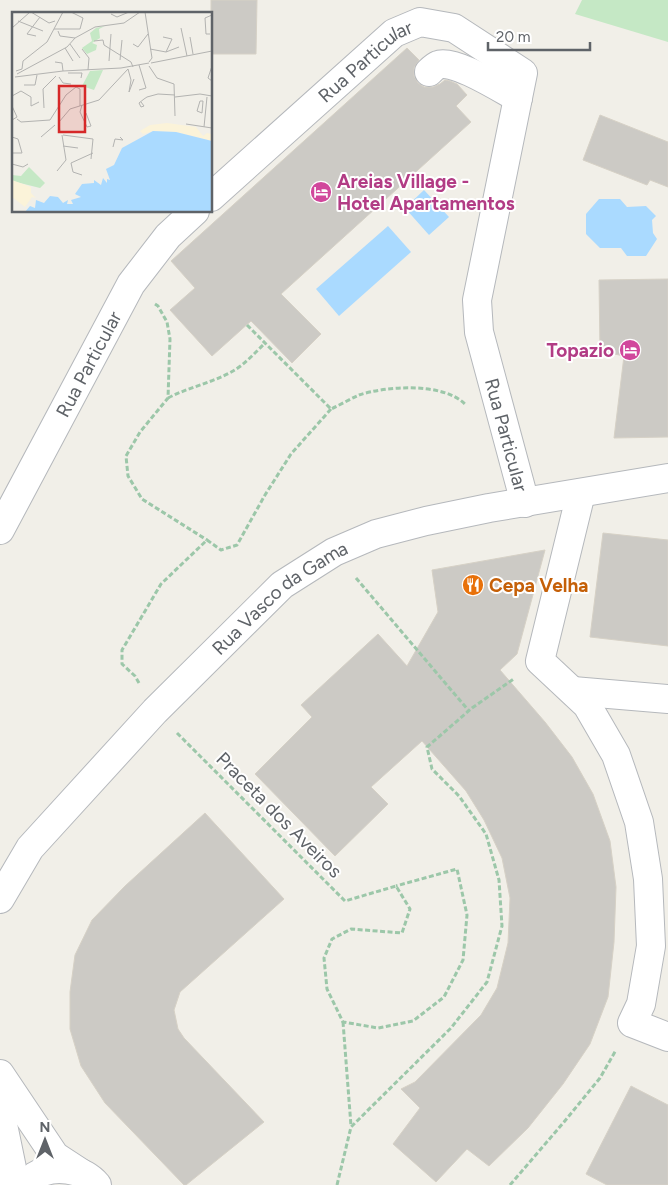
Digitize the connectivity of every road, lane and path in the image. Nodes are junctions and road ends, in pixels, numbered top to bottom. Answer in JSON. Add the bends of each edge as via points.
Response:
{"nodes":[{"id":1,"x":429,"y":72,"type":"dead end"},
{"id":2,"x":518,"y":98,"type":"junction"},
{"id":3,"x":212,"y":196,"type":"edge"},
{"id":4,"x":194,"y":212,"type":"edge"},
{"id":5,"x":131,"y":284,"type":"junction"},
{"id":6,"x":247,"y":325,"type":"dead end"},
{"id":7,"x":265,"y":343,"type":"junction"},
{"id":8,"x":168,"y":398,"type":"junction"},
{"id":9,"x":466,"y":405,"type":"dead end"},
{"id":10,"x":331,"y":409,"type":"junction"},
{"id":11,"x":668,"y":478,"type":"edge"},
{"id":12,"x":581,"y":493,"type":"junction"},
{"id":13,"x":525,"y":503,"type":"junction"},
{"id":14,"x":0,"y":530,"type":"edge"},
{"id":15,"x":207,"y":540,"type":"junction"},
{"id":16,"x":334,"y":552,"type":"junction"},
{"id":17,"x":540,"y":661,"type":"junction"},
{"id":18,"x":573,"y":691,"type":"junction"},
{"id":19,"x":668,"y":700,"type":"edge"},
{"id":20,"x":155,"y":711,"type":"junction"},
{"id":21,"x":469,"y":711,"type":"junction"},
{"id":22,"x":396,"y":886,"type":"junction"},
{"id":23,"x":0,"y":899,"type":"edge"},
{"id":24,"x":343,"y":1022,"type":"junction"},
{"id":25,"x":632,"y":1023,"type":"junction"},
{"id":26,"x":668,"y":1037,"type":"edge"},
{"id":27,"x":0,"y":1074,"type":"edge"},
{"id":28,"x":0,"y":1110,"type":"edge"},
{"id":29,"x":351,"y":1126,"type":"junction"},
{"id":30,"x":93,"y":1181,"type":"edge"},
{"id":31,"x":12,"y":1185,"type":"edge"},
{"id":32,"x":26,"y":1185,"type":"edge"},
{"id":33,"x":337,"y":1185,"type":"edge"},
{"id":34,"x":510,"y":1185,"type":"edge"}],
"edges":[{"from":1,"to":2,"type":"street","via":[[439,64],[449,64]]},
{"from":2,"to":3,"type":"street","name":"Rua Particular","via":[[523,73],[454,28],[420,22],[394,33]]},
{"from":2,"to":13,"type":"street","name":"Rua Particular","via":[[477,300],[479,332]]},
{"from":4,"to":5,"type":"street","name":"Rua Particular","via":[[168,236]]},
{"from":5,"to":8,"type":"path","via":[[158,306],[167,322],[170,339]]},
{"from":5,"to":14,"type":"street","name":"Rua Particular"},
{"from":6,"to":7,"type":"path"},
{"from":7,"to":8,"type":"path","via":[[235,371]]},
{"from":7,"to":10,"type":"path"},
{"from":8,"to":15,"type":"path","via":[[140,432],[126,456],[128,476],[142,499]]},
{"from":9,"to":10,"type":"path","via":[[460,399],[432,389],[402,388],[358,396]]},
{"from":10,"to":15,"type":"path","via":[[291,454],[237,545],[221,550]]},
{"from":11,"to":12,"type":"street","name":"Rua Vasco da Gama"},
{"from":12,"to":13,"type":"street","name":"Rua Vasco da Gama"},
{"from":12,"to":17,"type":"street"},
{"from":13,"to":16,"type":"street","name":"Rua Vasco da Gama","via":[[426,521],[376,534]]},
{"from":15,"to":20,"type":"path","via":[[161,584],[122,650],[122,664],[135,676]]},
{"from":16,"to":20,"type":"street","name":"Rua Vasco da Gama","via":[[282,584]]},
{"from":16,"to":21,"type":"path"},
{"from":17,"to":18,"type":"street"},
{"from":17,"to":21,"type":"path"},
{"from":18,"to":19,"type":"street"},
{"from":18,"to":25,"type":"street","via":[[587,704],[616,755],[639,822],[648,878],[651,946],[640,1004]]},
{"from":20,"to":22,"type":"path","name":"Praceta dos Aveiros","via":[[345,901]]},
{"from":20,"to":23,"type":"street","name":"Rua Vasco da Gama","via":[[30,848]]},
{"from":21,"to":29,"type":"path","via":[[427,747],[432,769],[459,796],[486,834],[499,880],[502,926],[486,982],[452,1028]]},
{"from":22,"to":24,"type":"path","via":[[410,909],[402,933],[351,929],[332,939],[324,958],[327,990]]},
{"from":22,"to":24,"type":"path","name":"Praceta dos Aveiros","via":[[457,869],[467,915],[463,960],[444,997],[413,1021],[378,1028]]},
{"from":24,"to":29,"type":"path"},
{"from":25,"to":26,"type":"street"},
{"from":25,"to":34,"type":"path","via":[[600,1078]]},
{"from":27,"to":30,"type":"street","via":[[55,1156]]},
{"from":28,"to":31,"type":"street","via":[[13,1173]]},
{"from":29,"to":33,"type":"path"},
{"from":30,"to":32,"type":"street","via":[[55,1169],[35,1176]]}]}
